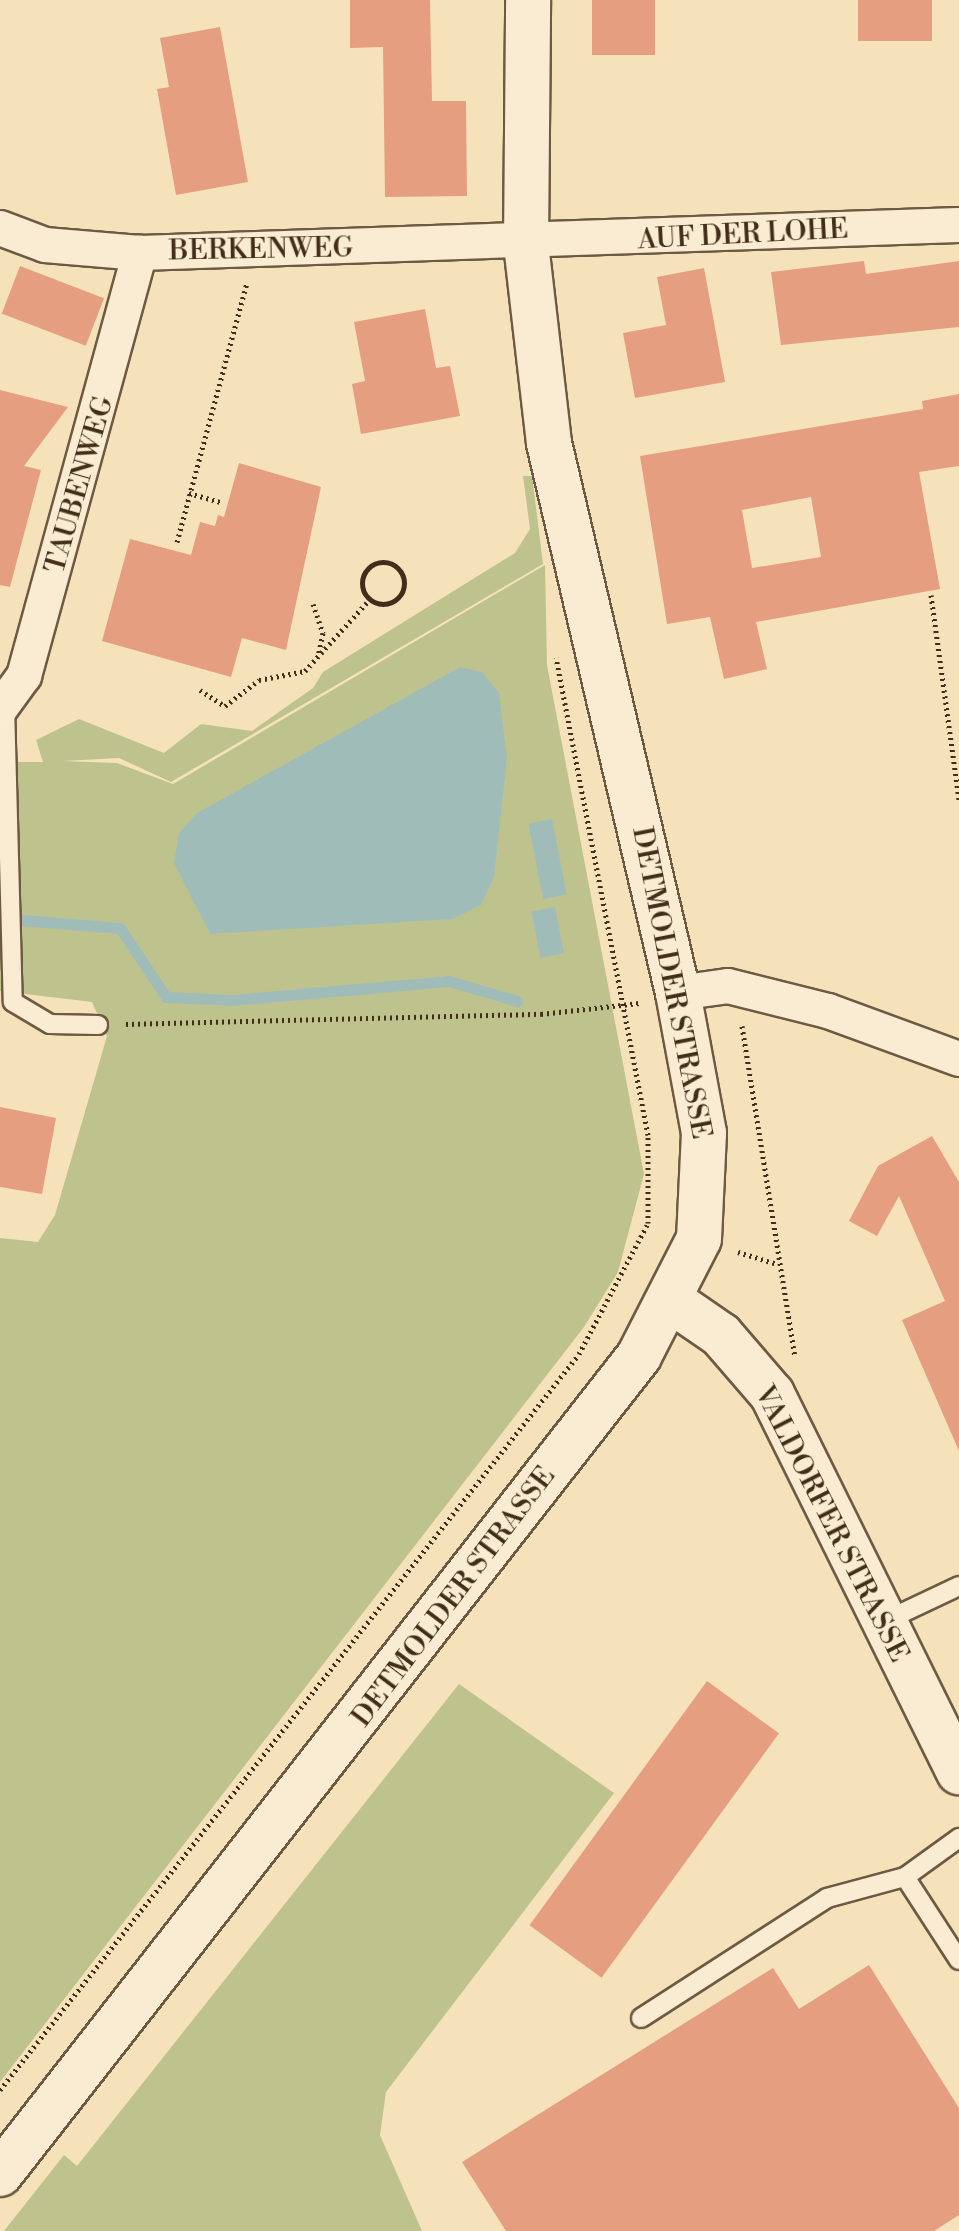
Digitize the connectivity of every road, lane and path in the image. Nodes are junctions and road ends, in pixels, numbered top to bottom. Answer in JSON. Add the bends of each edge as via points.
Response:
{"nodes":[{"id":1,"x":528,"y":0,"type":"edge"},
{"id":2,"x":959,"y":225,"type":"edge"},
{"id":3,"x":0,"y":228,"type":"edge"},
{"id":4,"x":526,"y":245,"type":"junction"},
{"id":5,"x":256,"y":251,"type":"junction"},
{"id":6,"x":140,"y":253,"type":"junction"},
{"id":7,"x":189,"y":493,"type":"junction"},
{"id":8,"x":221,"y":502,"type":"dead end"},
{"id":9,"x":177,"y":542,"type":"dead end"},
{"id":10,"x":931,"y":595,"type":"dead end"},
{"id":11,"x":370,"y":599,"type":"junction"},
{"id":12,"x":313,"y":604,"type":"dead end"},
{"id":13,"x":317,"y":657,"type":"junction"},
{"id":14,"x":200,"y":690,"type":"dead end"},
{"id":15,"x":3,"y":707,"type":"edge"},
{"id":16,"x":959,"y":800,"type":"edge"},
{"id":17,"x":728,"y":986,"type":"junction"},
{"id":18,"x":678,"y":993,"type":"junction"},
{"id":19,"x":98,"y":1025,"type":"joint"},
{"id":20,"x":959,"y":1059,"type":"edge"},
{"id":21,"x":648,"y":1223,"type":"dead end"},
{"id":22,"x":673,"y":1302,"type":"junction"},
{"id":23,"x":798,"y":1368,"type":"dead end"},
{"id":24,"x":959,"y":1586,"type":"edge"},
{"id":25,"x":882,"y":1622,"type":"junction"},
{"id":26,"x":959,"y":1772,"type":"edge"},
{"id":27,"x":959,"y":1838,"type":"edge"},
{"id":28,"x":905,"y":1877,"type":"junction"},
{"id":29,"x":959,"y":1960,"type":"edge"},
{"id":30,"x":641,"y":2018,"type":"dead end"},
{"id":31,"x":0,"y":2090,"type":"edge"},
{"id":32,"x":0,"y":2174,"type":"edge"}],
"edges":[{"from":1,"to":4,"type":"main road","name":"DETMOLDER STRASSE"},
{"from":2,"to":4,"type":"street","name":"AUF DER LOHE"},
{"from":3,"to":6,"type":"street","name":"BERKENWEG","via":[[45,245]]},
{"from":4,"to":5,"type":"street","name":"BERKENWEG"},
{"from":4,"to":18,"type":"main road","name":"DETMOLDER STRASSE","via":[[549,443]]},
{"from":5,"to":6,"type":"street","name":"BERKENWEG"},
{"from":5,"to":7,"type":"path"},
{"from":6,"to":15,"type":"street","name":"TAUBENWEG","via":[[84,476],[24,676]]},
{"from":7,"to":8,"type":"path"},
{"from":7,"to":9,"type":"path"},
{"from":10,"to":16,"type":"path"},
{"from":11,"to":11,"type":"path","via":[[362,585],[367,569],[381,561],[396,566],[404,581],[400,596],[385,604]]},
{"from":11,"to":13,"type":"path"},
{"from":12,"to":13,"type":"path","via":[[323,633]]},
{"from":13,"to":14,"type":"path","via":[[305,671],[259,680],[225,706]]},
{"from":15,"to":19,"type":"lane","via":[[13,1002],[50,1024]]},
{"from":17,"to":18,"type":"street"},
{"from":17,"to":20,"type":"street","via":[[828,1011]]},
{"from":17,"to":23,"type":"path","via":[[747,1039],[775,1263]]},
{"from":18,"to":19,"type":"path","via":[[541,1014]]},
{"from":18,"to":22,"type":"main road","name":"DETMOLDER STRASSE","via":[[704,1133],[704,1183],[699,1239]]},
{"from":21,"to":31,"type":"path","via":[[579,1354]]},
{"from":22,"to":25,"type":"main road","name":"VALDORFER STRASSE","via":[[721,1335],[772,1394]]},
{"from":22,"to":32,"type":"main road","name":"DETMOLDER STRASSE","via":[[321,1771]]},
{"from":24,"to":25,"type":"lane"},
{"from":25,"to":26,"type":"main road","name":"VALDORFER STRASSE"},
{"from":27,"to":28,"type":"lane"},
{"from":28,"to":29,"type":"lane"},
{"from":28,"to":30,"type":"lane","via":[[827,1898]]}]}
